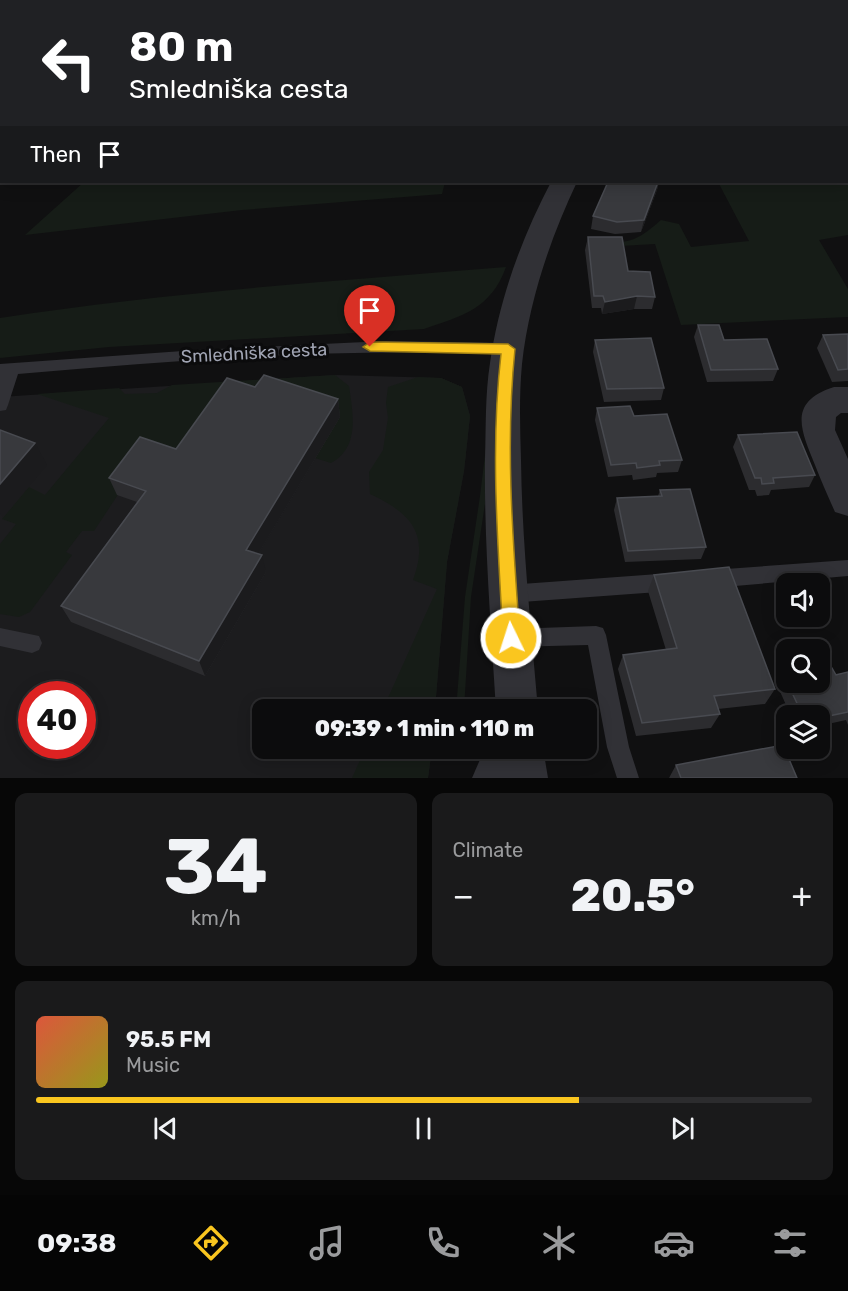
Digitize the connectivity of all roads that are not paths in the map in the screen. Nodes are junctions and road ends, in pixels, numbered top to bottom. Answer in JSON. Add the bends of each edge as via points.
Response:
{"nodes":[{"id":1,"x":563,"y":183,"type":"edge"},
{"id":2,"x":508,"y":349,"type":"junction"},
{"id":3,"x":6,"y":370,"type":"edge"},
{"id":4,"x":848,"y":400,"type":"edge"},
{"id":5,"x":0,"y":405,"type":"edge"},
{"id":6,"x":848,"y":501,"type":"edge"},
{"id":7,"x":848,"y":568,"type":"edge"},
{"id":8,"x":508,"y":594,"type":"junction"},
{"id":9,"x":0,"y":637,"type":"edge"},
{"id":10,"x":511,"y":638,"type":"junction"},
{"id":11,"x":32,"y":643,"type":"dead end"},
{"id":12,"x":516,"y":699,"type":"edge"},
{"id":13,"x":503,"y":759,"type":"edge"},
{"id":14,"x":522,"y":759,"type":"edge"},
{"id":15,"x":495,"y":778,"type":"edge"},
{"id":16,"x":525,"y":778,"type":"edge"},
{"id":17,"x":628,"y":778,"type":"edge"}],
"edges":[{"from":1,"to":2,"type":"street","via":[[546,215]]},
{"from":2,"to":3,"type":"lane","name":"Smledniška cesta","via":[[370,347],[115,360]]},
{"from":2,"to":8,"type":"street","via":[[503,394],[502,497]]},
{"from":3,"to":5,"type":"lane"},
{"from":4,"to":6,"type":"street","via":[[834,400],[819,412],[818,430]]},
{"from":7,"to":8,"type":"lane"},
{"from":8,"to":10,"type":"street"},
{"from":9,"to":11,"type":"lane"},
{"from":10,"to":12,"type":"street"},
{"from":10,"to":17,"type":"lane","via":[[596,635]]},
{"from":13,"to":15,"type":"street"},
{"from":14,"to":16,"type":"street"}]}
